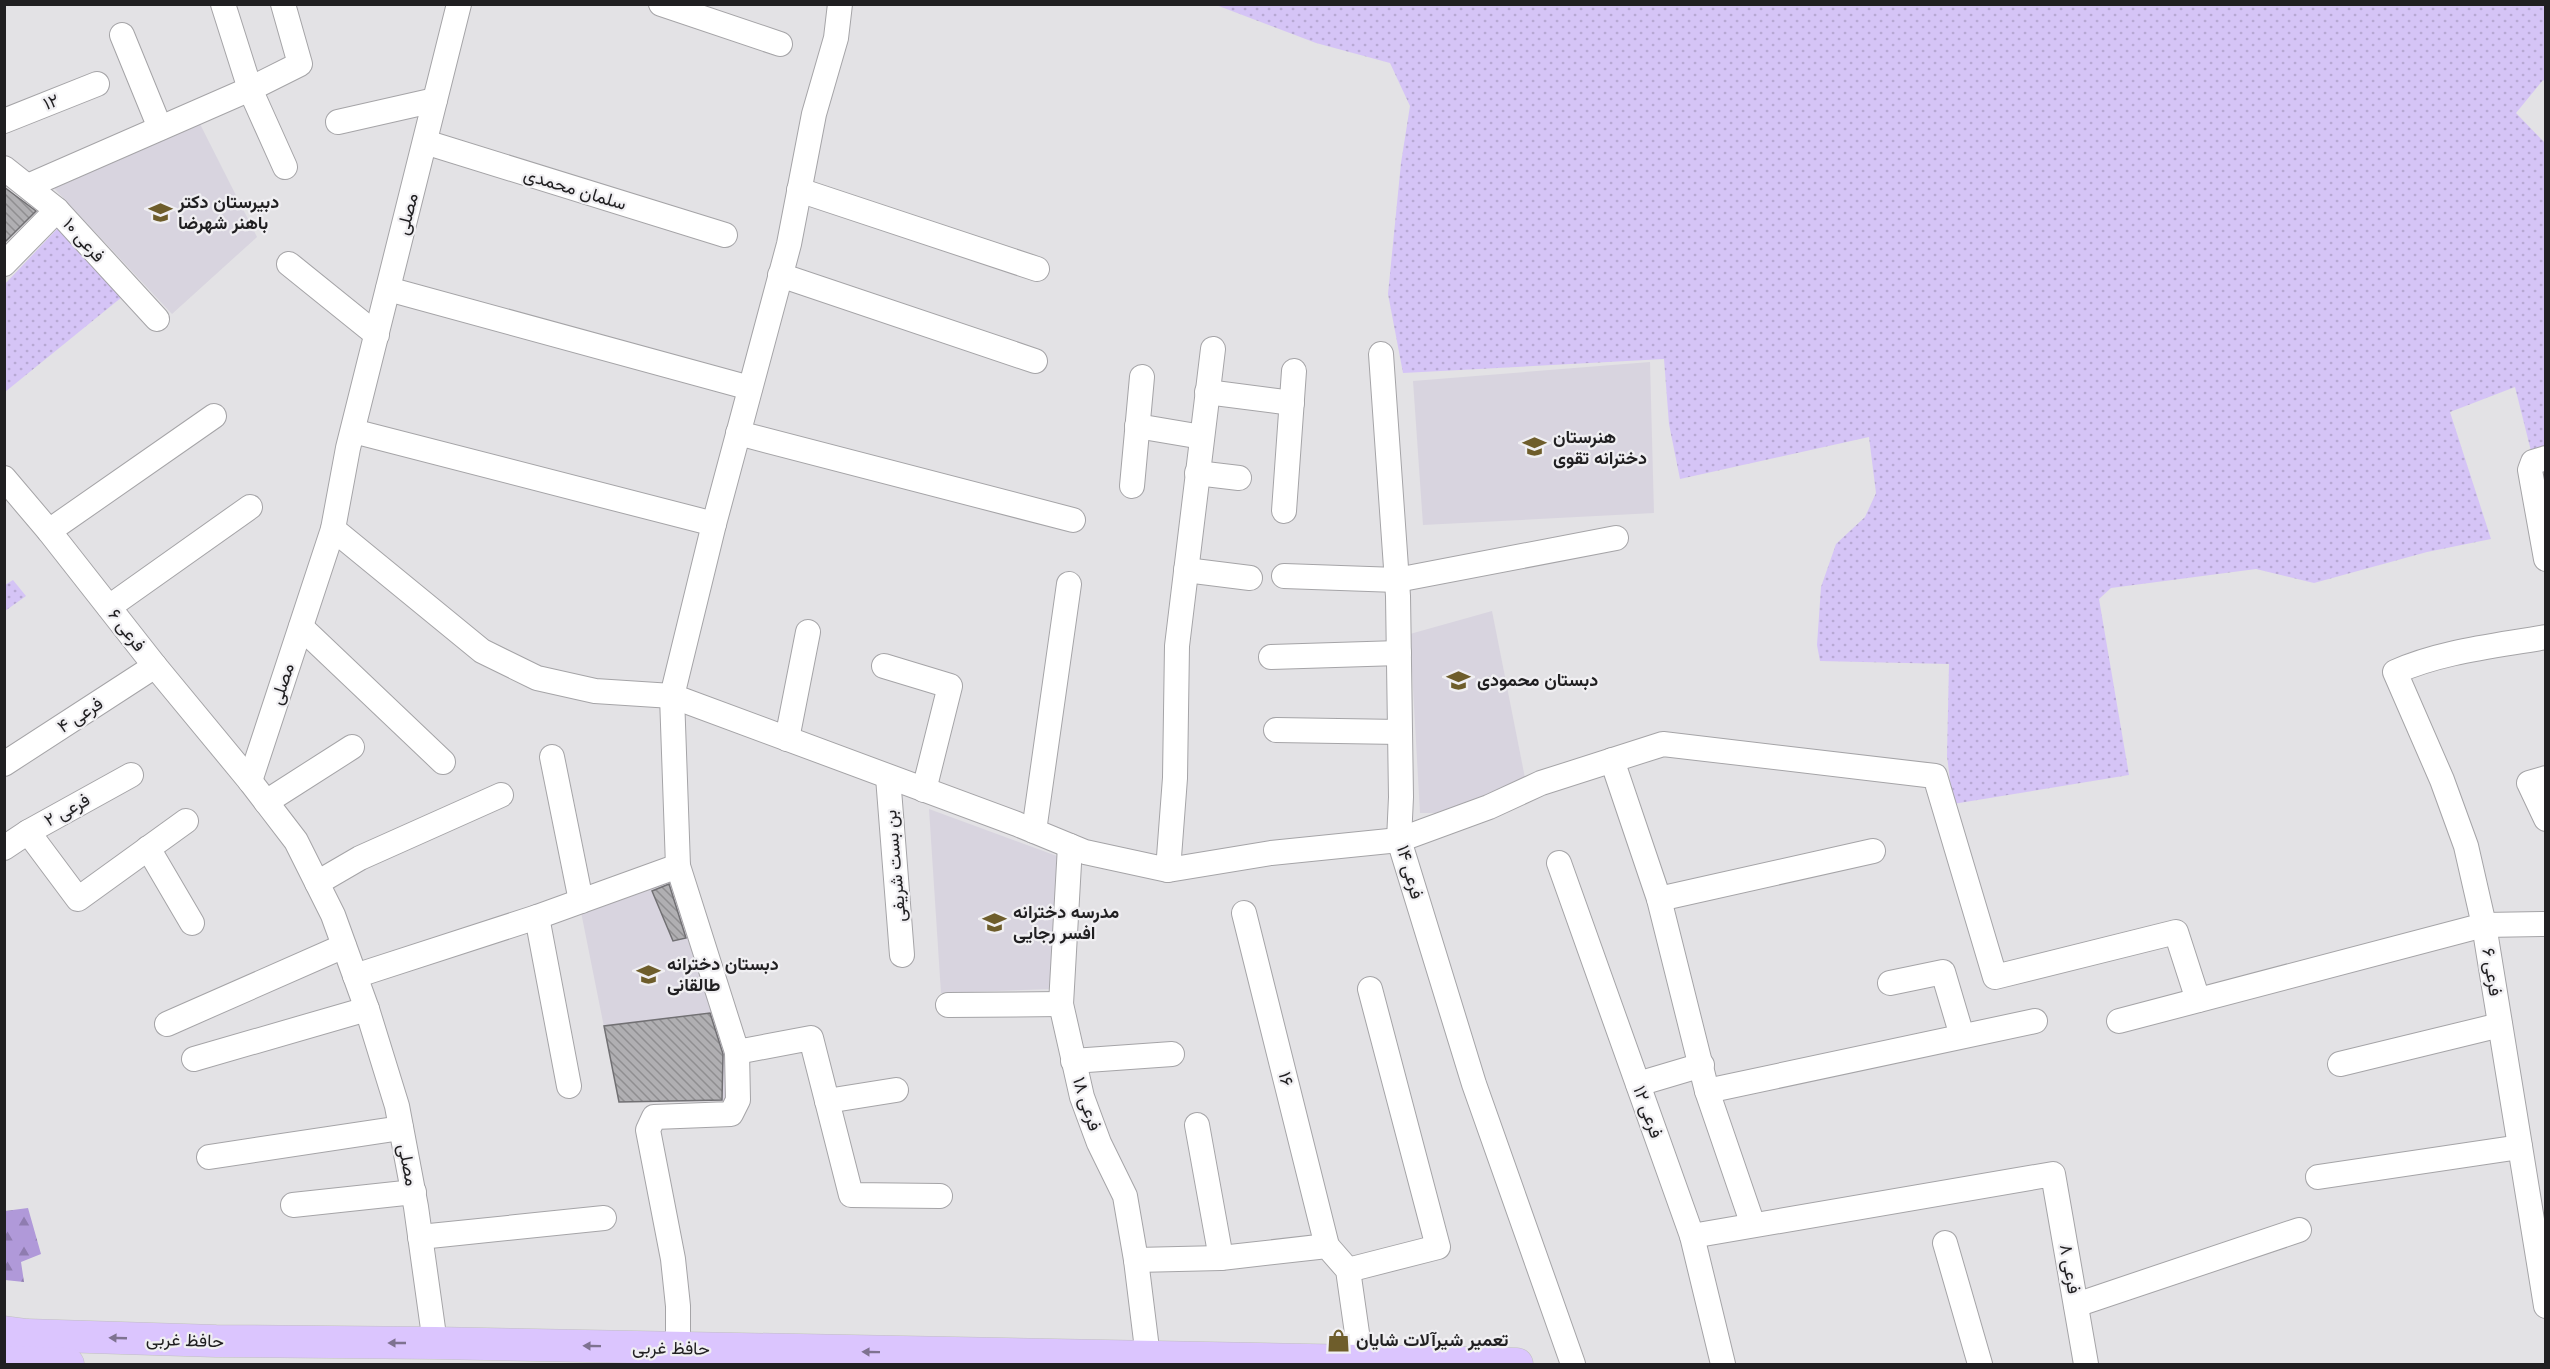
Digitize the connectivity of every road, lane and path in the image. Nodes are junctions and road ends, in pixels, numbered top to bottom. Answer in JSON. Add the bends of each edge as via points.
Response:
{"nodes":[{"id":1,"x":224,"y":4,"type":"edge"},
{"id":2,"x":283,"y":4,"type":"edge"},
{"id":3,"x":459,"y":4,"type":"edge"},
{"id":4,"x":661,"y":4,"type":"edge"},
{"id":5,"x":840,"y":4,"type":"edge"},
{"id":6,"x":122,"y":34,"type":"dead end"},
{"id":7,"x":780,"y":44,"type":"dead end"},
{"id":8,"x":97,"y":84,"type":"dead end"},
{"id":9,"x":250,"y":89,"type":"junction"},
{"id":10,"x":435,"y":100,"type":"junction"},
{"id":11,"x":4,"y":121,"type":"edge"},
{"id":12,"x":338,"y":122,"type":"dead end"},
{"id":13,"x":160,"y":128,"type":"junction"},
{"id":14,"x":424,"y":142,"type":"junction"},
{"id":15,"x":285,"y":167,"type":"dead end"},
{"id":16,"x":4,"y":168,"type":"edge"},
{"id":17,"x":28,"y":186,"type":"junction"},
{"id":18,"x":799,"y":190,"type":"junction"},
{"id":19,"x":57,"y":210,"type":"junction"},
{"id":20,"x":725,"y":235,"type":"dead end"},
{"id":21,"x":4,"y":264,"type":"edge"},
{"id":22,"x":289,"y":264,"type":"dead end"},
{"id":23,"x":1037,"y":269,"type":"dead end"},
{"id":24,"x":780,"y":275,"type":"junction"},
{"id":25,"x":388,"y":289,"type":"junction"},
{"id":26,"x":157,"y":319,"type":"dead end"},
{"id":27,"x":376,"y":335,"type":"junction"},
{"id":28,"x":1213,"y":349,"type":"dead end"},
{"id":29,"x":1381,"y":354,"type":"dead end"},
{"id":30,"x":1035,"y":361,"type":"dead end"},
{"id":31,"x":1294,"y":371,"type":"dead end"},
{"id":32,"x":1142,"y":377,"type":"dead end"},
{"id":33,"x":750,"y":388,"type":"junction"},
{"id":34,"x":1207,"y":392,"type":"junction"},
{"id":35,"x":1292,"y":403,"type":"junction"},
{"id":36,"x":214,"y":416,"type":"dead end"},
{"id":37,"x":1137,"y":426,"type":"junction"},
{"id":38,"x":353,"y":430,"type":"junction"},
{"id":39,"x":738,"y":433,"type":"junction"},
{"id":40,"x":1202,"y":437,"type":"junction"},
{"id":41,"x":2546,"y":458,"type":"edge"},
{"id":42,"x":1197,"y":473,"type":"junction"},
{"id":43,"x":4,"y":478,"type":"edge"},
{"id":44,"x":1239,"y":478,"type":"dead end"},
{"id":45,"x":1132,"y":486,"type":"dead end"},
{"id":46,"x":250,"y":507,"type":"dead end"},
{"id":47,"x":1284,"y":511,"type":"dead end"},
{"id":48,"x":1072,"y":520,"type":"dead end"},
{"id":49,"x":714,"y":524,"type":"junction"},
{"id":50,"x":333,"y":529,"type":"junction"},
{"id":51,"x":49,"y":531,"type":"junction"},
{"id":52,"x":1616,"y":538,"type":"dead end"},
{"id":53,"x":2546,"y":559,"type":"edge"},
{"id":54,"x":1186,"y":570,"type":"junction"},
{"id":55,"x":1284,"y":576,"type":"dead end"},
{"id":56,"x":1250,"y":579,"type":"dead end"},
{"id":57,"x":1397,"y":580,"type":"junction"},
{"id":58,"x":1070,"y":584,"type":"dead end"},
{"id":59,"x":108,"y":607,"type":"junction"},
{"id":60,"x":300,"y":627,"type":"junction"},
{"id":61,"x":808,"y":633,"type":"dead end"},
{"id":62,"x":2546,"y":637,"type":"edge"},
{"id":63,"x":1399,"y":653,"type":"junction"},
{"id":64,"x":1271,"y":657,"type":"dead end"},
{"id":65,"x":155,"y":666,"type":"junction"},
{"id":66,"x":884,"y":666,"type":"dead end"},
{"id":67,"x":672,"y":696,"type":"junction"},
{"id":68,"x":1276,"y":730,"type":"dead end"},
{"id":69,"x":1400,"y":732,"type":"junction"},
{"id":70,"x":787,"y":739,"type":"junction"},
{"id":71,"x":352,"y":747,"type":"dead end"},
{"id":72,"x":552,"y":757,"type":"dead end"},
{"id":73,"x":1612,"y":760,"type":"junction"},
{"id":74,"x":443,"y":762,"type":"dead end"},
{"id":75,"x":4,"y":764,"type":"edge"},
{"id":76,"x":131,"y":775,"type":"dead end"},
{"id":77,"x":888,"y":777,"type":"junction"},
{"id":78,"x":2546,"y":778,"type":"edge"},
{"id":79,"x":250,"y":781,"type":"junction"},
{"id":80,"x":924,"y":790,"type":"junction"},
{"id":81,"x":501,"y":795,"type":"dead end"},
{"id":82,"x":266,"y":802,"type":"junction"},
{"id":83,"x":2546,"y":819,"type":"edge"},
{"id":84,"x":186,"y":821,"type":"dead end"},
{"id":85,"x":1034,"y":831,"type":"junction"},
{"id":86,"x":28,"y":832,"type":"junction"},
{"id":87,"x":1400,"y":840,"type":"junction"},
{"id":88,"x":1070,"y":846,"type":"junction"},
{"id":89,"x":4,"y":848,"type":"edge"},
{"id":90,"x":148,"y":848,"type":"junction"},
{"id":91,"x":1873,"y":851,"type":"dead end"},
{"id":92,"x":1558,"y":863,"type":"dead end"},
{"id":93,"x":678,"y":866,"type":"junction"},
{"id":94,"x":1168,"y":870,"type":"junction"},
{"id":95,"x":317,"y":883,"type":"junction"},
{"id":96,"x":1659,"y":899,"type":"junction"},
{"id":97,"x":581,"y":901,"type":"junction"},
{"id":98,"x":1244,"y":913,"type":"dead end"},
{"id":99,"x":537,"y":918,"type":"junction"},
{"id":100,"x":192,"y":922,"type":"dead end"},
{"id":101,"x":2546,"y":924,"type":"edge"},
{"id":102,"x":2484,"y":925,"type":"junction"},
{"id":103,"x":344,"y":946,"type":"junction"},
{"id":104,"x":902,"y":955,"type":"dead end"},
{"id":105,"x":355,"y":976,"type":"junction"},
{"id":106,"x":1890,"y":983,"type":"dead end"},
{"id":107,"x":1370,"y":989,"type":"dead end"},
{"id":108,"x":2198,"y":1000,"type":"junction"},
{"id":109,"x":1061,"y":1004,"type":"junction"},
{"id":110,"x":948,"y":1005,"type":"dead end"},
{"id":111,"x":367,"y":1009,"type":"junction"},
{"id":112,"x":2035,"y":1021,"type":"dead end"},
{"id":113,"x":2119,"y":1021,"type":"dead end"},
{"id":114,"x":167,"y":1024,"type":"dead end"},
{"id":115,"x":2500,"y":1025,"type":"junction"},
{"id":116,"x":1962,"y":1036,"type":"junction"},
{"id":117,"x":737,"y":1052,"type":"junction"},
{"id":118,"x":1172,"y":1054,"type":"dead end"},
{"id":119,"x":194,"y":1059,"type":"dead end"},
{"id":120,"x":1073,"y":1061,"type":"junction"},
{"id":121,"x":2340,"y":1064,"type":"dead end"},
{"id":122,"x":1702,"y":1065,"type":"junction"},
{"id":123,"x":1638,"y":1084,"type":"junction"},
{"id":124,"x":569,"y":1086,"type":"dead end"},
{"id":125,"x":896,"y":1090,"type":"dead end"},
{"id":126,"x":1707,"y":1091,"type":"junction"},
{"id":127,"x":827,"y":1101,"type":"junction"},
{"id":128,"x":1197,"y":1125,"type":"dead end"},
{"id":129,"x":401,"y":1128,"type":"junction"},
{"id":130,"x":2520,"y":1147,"type":"junction"},
{"id":131,"x":209,"y":1157,"type":"dead end"},
{"id":132,"x":2318,"y":1177,"type":"dead end"},
{"id":133,"x":414,"y":1192,"type":"junction"},
{"id":134,"x":940,"y":1196,"type":"dead end"},
{"id":135,"x":293,"y":1205,"type":"dead end"},
{"id":136,"x":604,"y":1218,"type":"dead end"},
{"id":137,"x":1753,"y":1225,"type":"junction"},
{"id":138,"x":2299,"y":1230,"type":"dead end"},
{"id":139,"x":1692,"y":1236,"type":"junction"},
{"id":140,"x":420,"y":1237,"type":"junction"},
{"id":141,"x":1945,"y":1243,"type":"dead end"},
{"id":142,"x":1221,"y":1258,"type":"junction"},
{"id":143,"x":1338,"y":1258,"type":"junction"},
{"id":144,"x":1136,"y":1260,"type":"junction"},
{"id":145,"x":2076,"y":1305,"type":"junction"},
{"id":146,"x":2546,"y":1306,"type":"edge"},
{"id":147,"x":12,"y":1330,"type":"edge"},
{"id":148,"x":435,"y":1343,"type":"junction"},
{"id":149,"x":678,"y":1348,"type":"junction"},
{"id":150,"x":207,"y":1353,"type":"edge"},
{"id":151,"x":1148,"y":1357,"type":"junction"},
{"id":152,"x":913,"y":1359,"type":"edge"},
{"id":153,"x":962,"y":1359,"type":"edge"},
{"id":154,"x":1361,"y":1361,"type":"junction"},
{"id":155,"x":4,"y":1362,"type":"edge"},
{"id":156,"x":68,"y":1365,"type":"edge"},
{"id":157,"x":1517,"y":1365,"type":"edge"},
{"id":158,"x":1573,"y":1365,"type":"edge"},
{"id":159,"x":1723,"y":1365,"type":"edge"},
{"id":160,"x":1980,"y":1365,"type":"edge"},
{"id":161,"x":2086,"y":1365,"type":"edge"}],
"edges":[{"from":1,"to":9,"type":"street"},
{"from":2,"to":9,"type":"street","via":[[300,64]]},
{"from":3,"to":10,"type":"street","name":"مصلی"},
{"from":4,"to":7,"type":"street"},
{"from":5,"to":18,"type":"street","via":[[836,38],[814,114]]},
{"from":6,"to":13,"type":"street"},
{"from":8,"to":11,"type":"street","name":"۱۲"},
{"from":9,"to":13,"type":"street"},
{"from":9,"to":15,"type":"street"},
{"from":10,"to":12,"type":"street"},
{"from":10,"to":14,"type":"street","name":"مصلی"},
{"from":13,"to":17,"type":"street"},
{"from":14,"to":20,"type":"street","name":"سلمان محمدی"},
{"from":14,"to":25,"type":"street","name":"مصلی"},
{"from":16,"to":17,"type":"street","name":"فرعی ۱۰"},
{"from":17,"to":19,"type":"street","name":"فرعی ۱۰"},
{"from":18,"to":23,"type":"street"},
{"from":18,"to":24,"type":"street"},
{"from":19,"to":21,"type":"street"},
{"from":19,"to":26,"type":"street","name":"فرعی ۱۰"},
{"from":22,"to":27,"type":"street"},
{"from":24,"to":30,"type":"street"},
{"from":24,"to":33,"type":"street"},
{"from":25,"to":27,"type":"street","name":"مصلی"},
{"from":25,"to":33,"type":"street"},
{"from":27,"to":38,"type":"street","name":"مصلی"},
{"from":28,"to":34,"type":"street"},
{"from":29,"to":57,"type":"street","name":"فرعی ۱۴"},
{"from":31,"to":35,"type":"street"},
{"from":32,"to":37,"type":"street"},
{"from":33,"to":39,"type":"street"},
{"from":34,"to":35,"type":"street"},
{"from":34,"to":40,"type":"street"},
{"from":35,"to":47,"type":"street"},
{"from":36,"to":51,"type":"street"},
{"from":37,"to":40,"type":"street"},
{"from":37,"to":45,"type":"street"},
{"from":38,"to":49,"type":"street"},
{"from":38,"to":50,"type":"street","name":"مصلی"},
{"from":39,"to":48,"type":"street"},
{"from":39,"to":49,"type":"street"},
{"from":40,"to":42,"type":"street"},
{"from":41,"to":53,"type":"street","via":[[2533,462],[2530,470]]},
{"from":42,"to":44,"type":"street"},
{"from":42,"to":54,"type":"street"},
{"from":43,"to":51,"type":"street","name":"فرعی ۶"},
{"from":46,"to":59,"type":"street"},
{"from":49,"to":67,"type":"street"},
{"from":50,"to":60,"type":"street","name":"مصلی"},
{"from":50,"to":67,"type":"street","via":[[482,651],[549,681],[595,691]]},
{"from":51,"to":59,"type":"street","name":"فرعی ۶"},
{"from":52,"to":57,"type":"street"},
{"from":54,"to":56,"type":"street"},
{"from":54,"to":94,"type":"street","via":[[1177,646],[1175,778]]},
{"from":55,"to":57,"type":"street"},
{"from":57,"to":63,"type":"street","name":"فرعی ۱۴"},
{"from":58,"to":85,"type":"street"},
{"from":59,"to":65,"type":"street","name":"فرعی ۶"},
{"from":60,"to":74,"type":"street"},
{"from":60,"to":79,"type":"street","name":"مصلی"},
{"from":61,"to":70,"type":"street"},
{"from":62,"to":102,"type":"street","name":"فرعی ۶","via":[[2474,649],[2395,672],[2466,846]]},
{"from":63,"to":64,"type":"street"},
{"from":63,"to":69,"type":"street","name":"فرعی ۱۴"},
{"from":65,"to":75,"type":"street","name":"فرعی ۴"},
{"from":65,"to":79,"type":"street","name":"فرعی ۶"},
{"from":66,"to":80,"type":"street","via":[[950,686]]},
{"from":67,"to":70,"type":"street"},
{"from":67,"to":93,"type":"street"},
{"from":68,"to":69,"type":"street"},
{"from":69,"to":87,"type":"street","name":"فرعی ۱۴"},
{"from":70,"to":77,"type":"street"},
{"from":71,"to":82,"type":"street"},
{"from":72,"to":97,"type":"street"},
{"from":73,"to":87,"type":"street","via":[[1541,783]]},
{"from":73,"to":96,"type":"street"},
{"from":73,"to":108,"type":"street","via":[[1663,744],[1935,776],[1995,976],[2176,932]]},
{"from":76,"to":86,"type":"street","name":"فرعی ۲"},
{"from":77,"to":80,"type":"street"},
{"from":77,"to":104,"type":"street","name":"بن بست شریفی"},
{"from":78,"to":83,"type":"street","via":[[2529,783]]},
{"from":79,"to":82,"type":"street","name":"مصلی"},
{"from":80,"to":85,"type":"street"},
{"from":81,"to":95,"type":"street","via":[[360,858]]},
{"from":82,"to":95,"type":"street","name":"مصلی","via":[[296,841]]},
{"from":84,"to":90,"type":"street"},
{"from":85,"to":88,"type":"street"},
{"from":86,"to":89,"type":"street","name":"فرعی ۲"},
{"from":86,"to":90,"type":"street","via":[[78,899]]},
{"from":87,"to":94,"type":"street","via":[[1271,853]]},
{"from":87,"to":158,"type":"street","name":"فرعی ۱۴","via":[[1474,1084]]},
{"from":88,"to":94,"type":"street"},
{"from":88,"to":109,"type":"street","name":"فرعی ۱۸"},
{"from":90,"to":100,"type":"street"},
{"from":91,"to":96,"type":"street"},
{"from":92,"to":123,"type":"street","name":"فرعی ۱۲"},
{"from":93,"to":97,"type":"street"},
{"from":93,"to":117,"type":"street"},
{"from":95,"to":103,"type":"street","name":"مصلی"},
{"from":96,"to":122,"type":"street"},
{"from":97,"to":99,"type":"street"},
{"from":98,"to":143,"type":"street","name":"۱۶"},
{"from":99,"to":105,"type":"street"},
{"from":99,"to":124,"type":"street"},
{"from":101,"to":102,"type":"street"},
{"from":102,"to":108,"type":"street"},
{"from":102,"to":115,"type":"street","name":"فرعی ۶"},
{"from":103,"to":105,"type":"street","name":"مصلی"},
{"from":103,"to":114,"type":"street"},
{"from":105,"to":111,"type":"street","name":"مصلی"},
{"from":106,"to":116,"type":"street","via":[[1943,972]]},
{"from":107,"to":143,"type":"street","via":[[1438,1247]]},
{"from":108,"to":113,"type":"street"},
{"from":109,"to":110,"type":"street"},
{"from":109,"to":120,"type":"street","name":"فرعی ۱۸"},
{"from":111,"to":119,"type":"street"},
{"from":111,"to":129,"type":"street","name":"مصلی"},
{"from":112,"to":116,"type":"street"},
{"from":115,"to":121,"type":"street"},
{"from":115,"to":130,"type":"street","name":"فرعی ۶"},
{"from":116,"to":126,"type":"street"},
{"from":117,"to":127,"type":"street","via":[[811,1038]]},
{"from":117,"to":149,"type":"street","via":[[738,1100],[731,1114],[654,1117],[648,1130],[673,1259]]},
{"from":118,"to":120,"type":"street"},
{"from":120,"to":144,"type":"street","name":"فرعی ۱۸","via":[[1099,1143],[1125,1196]]},
{"from":122,"to":123,"type":"street"},
{"from":122,"to":126,"type":"street"},
{"from":123,"to":139,"type":"street","name":"فرعی ۱۲"},
{"from":125,"to":127,"type":"street"},
{"from":126,"to":137,"type":"street"},
{"from":127,"to":134,"type":"street","via":[[851,1195]]},
{"from":128,"to":142,"type":"street"},
{"from":129,"to":131,"type":"street"},
{"from":129,"to":133,"type":"street","name":"مصلی"},
{"from":130,"to":132,"type":"street"},
{"from":130,"to":146,"type":"street","name":"فرعی ۶"},
{"from":133,"to":135,"type":"street"},
{"from":133,"to":140,"type":"street","name":"مصلی"},
{"from":136,"to":140,"type":"street"},
{"from":137,"to":139,"type":"street"},
{"from":137,"to":145,"type":"street","name":"فرعی ۸","via":[[2053,1174]]},
{"from":138,"to":145,"type":"street"},
{"from":139,"to":159,"type":"street","name":"فرعی ۱۲"},
{"from":140,"to":148,"type":"street","name":"مصلی"},
{"from":141,"to":160,"type":"street"},
{"from":142,"to":143,"type":"street"},
{"from":142,"to":144,"type":"street"},
{"from":143,"to":154,"type":"street","name":"۱۶"},
{"from":144,"to":151,"type":"street","name":"فرعی ۱۸"},
{"from":145,"to":161,"type":"street","name":"فرعی ۸"},
{"from":150,"to":147,"type":"main road","name":"حافظ غربی","one_way":true},
{"from":149,"to":148,"type":"main road","name":"حافظ غربی","one_way":true},
{"from":148,"to":150,"type":"main road","name":"حافظ غربی","one_way":true},
{"from":152,"to":149,"type":"main road","name":"حافظ غربی","one_way":true},
{"from":151,"to":153,"type":"main road","name":"حافظ غربی"},
{"from":151,"to":154,"type":"main road","name":"حافظ غربی"},
{"from":152,"to":153,"type":"main road","name":"حافظ غربی"},
{"from":154,"to":157,"type":"main road","name":"حافظ غربی"},
{"from":155,"to":156,"type":"main road"}]}
